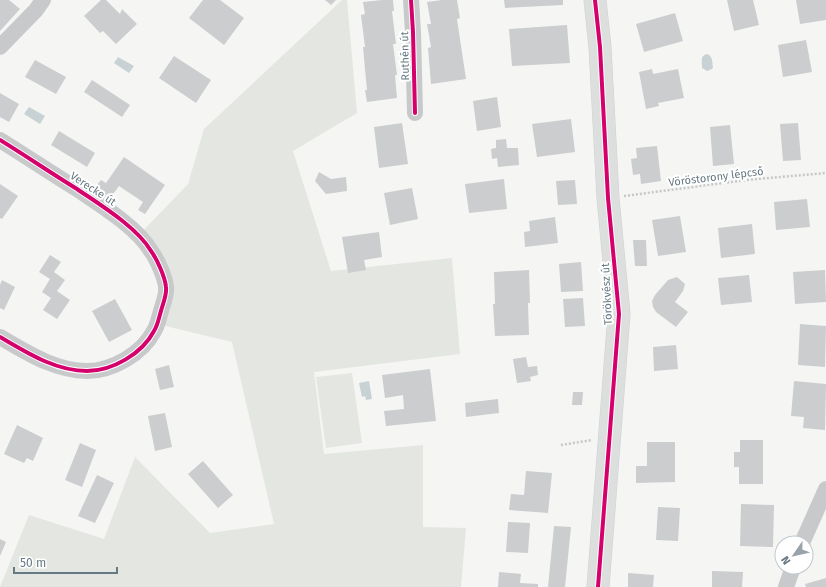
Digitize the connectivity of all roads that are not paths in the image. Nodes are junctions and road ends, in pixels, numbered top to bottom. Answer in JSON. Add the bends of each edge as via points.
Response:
{"nodes":[{"id":1,"x":43,"y":0,"type":"edge"},
{"id":2,"x":410,"y":0,"type":"edge"},
{"id":3,"x":594,"y":0,"type":"edge"},
{"id":4,"x":0,"y":47,"type":"edge"},
{"id":5,"x":414,"y":113,"type":"dead end"},
{"id":6,"x":0,"y":140,"type":"edge"},
{"id":7,"x":0,"y":337,"type":"edge"},
{"id":8,"x":826,"y":489,"type":"edge"},
{"id":9,"x":806,"y":535,"type":"edge"},
{"id":10,"x":790,"y":575,"type":"edge"},
{"id":11,"x":598,"y":587,"type":"edge"},
{"id":12,"x":786,"y":587,"type":"edge"}],
"edges":[{"from":1,"to":4,"type":"street"},
{"from":2,"to":5,"type":"street","name":"Ruthén út"},
{"from":3,"to":11,"type":"street","name":"Törökvész út","via":[[600,47],[608,198],[619,314]]},
{"from":6,"to":7,"type":"street","name":"Verecke út","via":[[113,213],[151,250],[166,286],[166,294],[154,332],[135,353],[107,368],[87,371],[66,369],[33,356]]},
{"from":8,"to":9,"type":"street"},
{"from":10,"to":12,"type":"street"}]}
